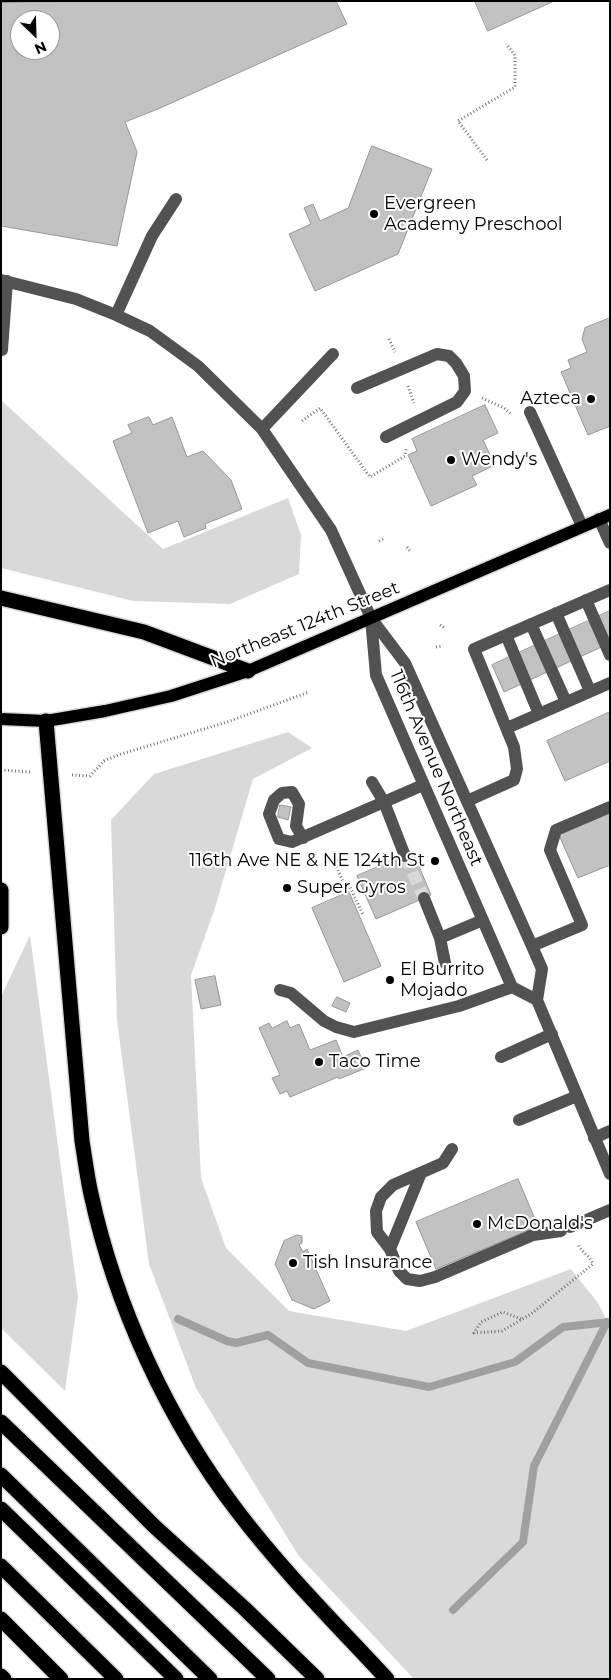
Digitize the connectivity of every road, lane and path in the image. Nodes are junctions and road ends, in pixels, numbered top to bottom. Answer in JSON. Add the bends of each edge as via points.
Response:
{"nodes":[{"id":1,"x":506,"y":44,"type":"dead end"},
{"id":2,"x":487,"y":160,"type":"dead end"},
{"id":3,"x":176,"y":199,"type":"dead end"},
{"id":4,"x":4,"y":281,"type":"edge"},
{"id":5,"x":116,"y":315,"type":"junction"},
{"id":6,"x":2,"y":350,"type":"edge"},
{"id":7,"x":333,"y":354,"type":"dead end"},
{"id":8,"x":357,"y":388,"type":"dead end"},
{"id":9,"x":320,"y":408,"type":"dead end"},
{"id":10,"x":530,"y":412,"type":"dead end"},
{"id":11,"x":302,"y":422,"type":"dead end"},
{"id":12,"x":262,"y":429,"type":"junction"},
{"id":13,"x":386,"y":437,"type":"dead end"},
{"id":14,"x":605,"y":517,"type":"edge"},
{"id":15,"x":582,"y":526,"type":"junction"},
{"id":16,"x":610,"y":543,"type":"edge"},
{"id":17,"x":610,"y":590,"type":"edge"},
{"id":18,"x":1,"y":598,"type":"edge"},
{"id":19,"x":586,"y":600,"type":"junction"},
{"id":20,"x":556,"y":613,"type":"junction"},
{"id":21,"x":371,"y":618,"type":"junction"},
{"id":22,"x":531,"y":624,"type":"junction"},
{"id":23,"x":440,"y":625,"type":"dead end"},
{"id":24,"x":445,"y":628,"type":"dead end"},
{"id":25,"x":506,"y":635,"type":"junction"},
{"id":26,"x":443,"y":646,"type":"dead end"},
{"id":27,"x":436,"y":647,"type":"dead end"},
{"id":28,"x":610,"y":655,"type":"edge"},
{"id":29,"x":248,"y":670,"type":"junction"},
{"id":30,"x":610,"y":683,"type":"edge"},
{"id":31,"x":590,"y":691,"type":"junction"},
{"id":32,"x":309,"y":692,"type":"dead end"},
{"id":33,"x":566,"y":702,"type":"junction"},
{"id":34,"x":539,"y":714,"type":"junction"},
{"id":35,"x":1,"y":720,"type":"edge"},
{"id":36,"x":46,"y":721,"type":"junction"},
{"id":37,"x":507,"y":728,"type":"junction"},
{"id":38,"x":1,"y":770,"type":"edge"},
{"id":39,"x":50,"y":774,"type":"junction"},
{"id":40,"x":372,"y":782,"type":"dead end"},
{"id":41,"x":424,"y":784,"type":"junction"},
{"id":42,"x":467,"y":801,"type":"junction"},
{"id":43,"x":384,"y":802,"type":"junction"},
{"id":44,"x":610,"y":807,"type":"edge"},
{"id":45,"x":298,"y":840,"type":"dead end"},
{"id":46,"x":405,"y":856,"type":"tunnel mouth"},
{"id":47,"x":337,"y":860,"type":"dead end"},
{"id":48,"x":1,"y":890,"type":"edge"},
{"id":49,"x":424,"y":898,"type":"tunnel mouth"},
{"id":50,"x":363,"y":915,"type":"dead end"},
{"id":51,"x":483,"y":920,"type":"junction"},
{"id":52,"x":1,"y":927,"type":"edge"},
{"id":53,"x":440,"y":938,"type":"junction"},
{"id":54,"x":532,"y":946,"type":"junction"},
{"id":55,"x":445,"y":963,"type":"dead end"},
{"id":56,"x":512,"y":987,"type":"junction"},
{"id":57,"x":280,"y":990,"type":"dead end"},
{"id":58,"x":537,"y":1000,"type":"junction"},
{"id":59,"x":552,"y":1034,"type":"junction"},
{"id":60,"x":501,"y":1057,"type":"dead end"},
{"id":61,"x":577,"y":1096,"type":"junction"},
{"id":62,"x":520,"y":1120,"type":"dead end"},
{"id":63,"x":610,"y":1131,"type":"edge"},
{"id":64,"x":594,"y":1138,"type":"junction"},
{"id":65,"x":452,"y":1149,"type":"dead end"},
{"id":66,"x":421,"y":1173,"type":"junction"},
{"id":67,"x":610,"y":1174,"type":"edge"},
{"id":68,"x":610,"y":1210,"type":"edge"},
{"id":69,"x":566,"y":1229,"type":"junction"},
{"id":70,"x":390,"y":1249,"type":"junction"},
{"id":71,"x":521,"y":1319,"type":"junction"},
{"id":72,"x":1,"y":1372,"type":"edge"},
{"id":73,"x":1,"y":1422,"type":"edge"},
{"id":74,"x":1,"y":1475,"type":"edge"},
{"id":75,"x":1,"y":1509,"type":"edge"},
{"id":76,"x":1,"y":1566,"type":"edge"},
{"id":77,"x":1,"y":1619,"type":"edge"},
{"id":78,"x":1,"y":1676,"type":"edge"},
{"id":79,"x":4,"y":1679,"type":"edge"},
{"id":80,"x":61,"y":1679,"type":"edge"},
{"id":81,"x":116,"y":1679,"type":"edge"},
{"id":82,"x":176,"y":1679,"type":"edge"},
{"id":83,"x":210,"y":1679,"type":"edge"},
{"id":84,"x":268,"y":1679,"type":"edge"},
{"id":85,"x":317,"y":1679,"type":"edge"},
{"id":86,"x":386,"y":1679,"type":"edge"}],
"edges":[{"from":1,"to":2,"type":"path","via":[[515,55],[515,86],[458,121]]},
{"from":3,"to":5,"type":"street","via":[[152,236]]},
{"from":4,"to":5,"type":"street","via":[[76,299]]},
{"from":4,"to":6,"type":"street"},
{"from":5,"to":12,"type":"street","via":[[150,331],[198,366]]},
{"from":7,"to":12,"type":"street"},
{"from":8,"to":13,"type":"street","via":[[437,354],[448,356],[464,376],[465,391],[457,402]]},
{"from":9,"to":11,"type":"path"},
{"from":10,"to":15,"type":"street"},
{"from":12,"to":21,"type":"street","via":[[331,530]]},
{"from":14,"to":15,"type":"main road","name":"Northeast 124th Street"},
{"from":14,"to":16,"type":"street"},
{"from":15,"to":21,"type":"main road","name":"Northeast 124th Street"},
{"from":17,"to":19,"type":"street"},
{"from":18,"to":29,"type":"highway","via":[[144,632]]},
{"from":19,"to":20,"type":"street"},
{"from":19,"to":28,"type":"street"},
{"from":20,"to":22,"type":"street"},
{"from":20,"to":31,"type":"street"},
{"from":21,"to":29,"type":"main road","name":"Northeast 124th Street"},
{"from":21,"to":41,"type":"street","name":"116th Avenue Northeast","via":[[376,675]]},
{"from":21,"to":42,"type":"street","name":"116th Avenue Northeast","via":[[404,663]]},
{"from":22,"to":25,"type":"street"},
{"from":22,"to":33,"type":"street"},
{"from":23,"to":24,"type":"path"},
{"from":25,"to":34,"type":"street"},
{"from":25,"to":37,"type":"street","via":[[474,649]]},
{"from":26,"to":27,"type":"path"},
{"from":29,"to":36,"type":"main road","name":"Northeast 124th Street","via":[[171,696]]},
{"from":30,"to":31,"type":"street"},
{"from":31,"to":33,"type":"street"},
{"from":32,"to":39,"type":"path","via":[[227,722],[118,755],[104,761],[90,776]]},
{"from":33,"to":34,"type":"street"},
{"from":34,"to":37,"type":"street"},
{"from":35,"to":36,"type":"main road","name":"Northeast 124th Street"},
{"from":36,"to":39,"type":"highway"},
{"from":37,"to":42,"type":"street","via":[[514,746],[517,769],[514,780]]},
{"from":38,"to":39,"type":"path"},
{"from":39,"to":86,"type":"highway","via":[[82,1141],[91,1194],[109,1261],[132,1323],[184,1432],[237,1511],[274,1557]]},
{"from":40,"to":43,"type":"street"},
{"from":41,"to":43,"type":"street"},
{"from":41,"to":51,"type":"street","name":"116th Avenue Northeast"},
{"from":42,"to":54,"type":"street","name":"116th Avenue Northeast"},
{"from":43,"to":45,"type":"street"},
{"from":43,"to":46,"type":"street"},
{"from":44,"to":54,"type":"street","via":[[556,830],[550,850],[582,925]]},
{"from":47,"to":50,"type":"path","via":[[336,866],[346,888],[350,887]]},
{"from":48,"to":52,"type":"highway"},
{"from":49,"to":53,"type":"street"},
{"from":51,"to":53,"type":"street"},
{"from":51,"to":56,"type":"street","name":"116th Avenue Northeast"},
{"from":53,"to":55,"type":"street"},
{"from":54,"to":58,"type":"street","name":"116th Avenue Northeast","via":[[542,969]]},
{"from":56,"to":57,"type":"street","via":[[481,1000],[354,1032],[324,1021],[291,993]]},
{"from":56,"to":58,"type":"street"},
{"from":58,"to":59,"type":"street"},
{"from":59,"to":60,"type":"street"},
{"from":59,"to":61,"type":"street"},
{"from":61,"to":62,"type":"street"},
{"from":61,"to":64,"type":"street"},
{"from":63,"to":64,"type":"street"},
{"from":64,"to":67,"type":"street"},
{"from":65,"to":66,"type":"street","via":[[444,1163]]},
{"from":66,"to":70,"type":"street"},
{"from":66,"to":70,"type":"street","via":[[393,1185],[381,1197],[376,1211],[378,1232]]},
{"from":68,"to":69,"type":"street"},
{"from":69,"to":70,"type":"street","via":[[533,1235],[420,1281],[407,1279],[399,1271]]},
{"from":69,"to":71,"type":"path","via":[[593,1264]]},
{"from":71,"to":71,"type":"path","via":[[502,1331],[474,1333],[481,1322],[502,1312]]},
{"from":72,"to":85,"type":"highway","via":[[154,1526]]},
{"from":73,"to":84,"type":"highway"},
{"from":74,"to":83,"type":"highway"},
{"from":75,"to":82,"type":"highway"},
{"from":76,"to":81,"type":"highway"},
{"from":77,"to":80,"type":"highway"},
{"from":78,"to":79,"type":"highway"}]}
